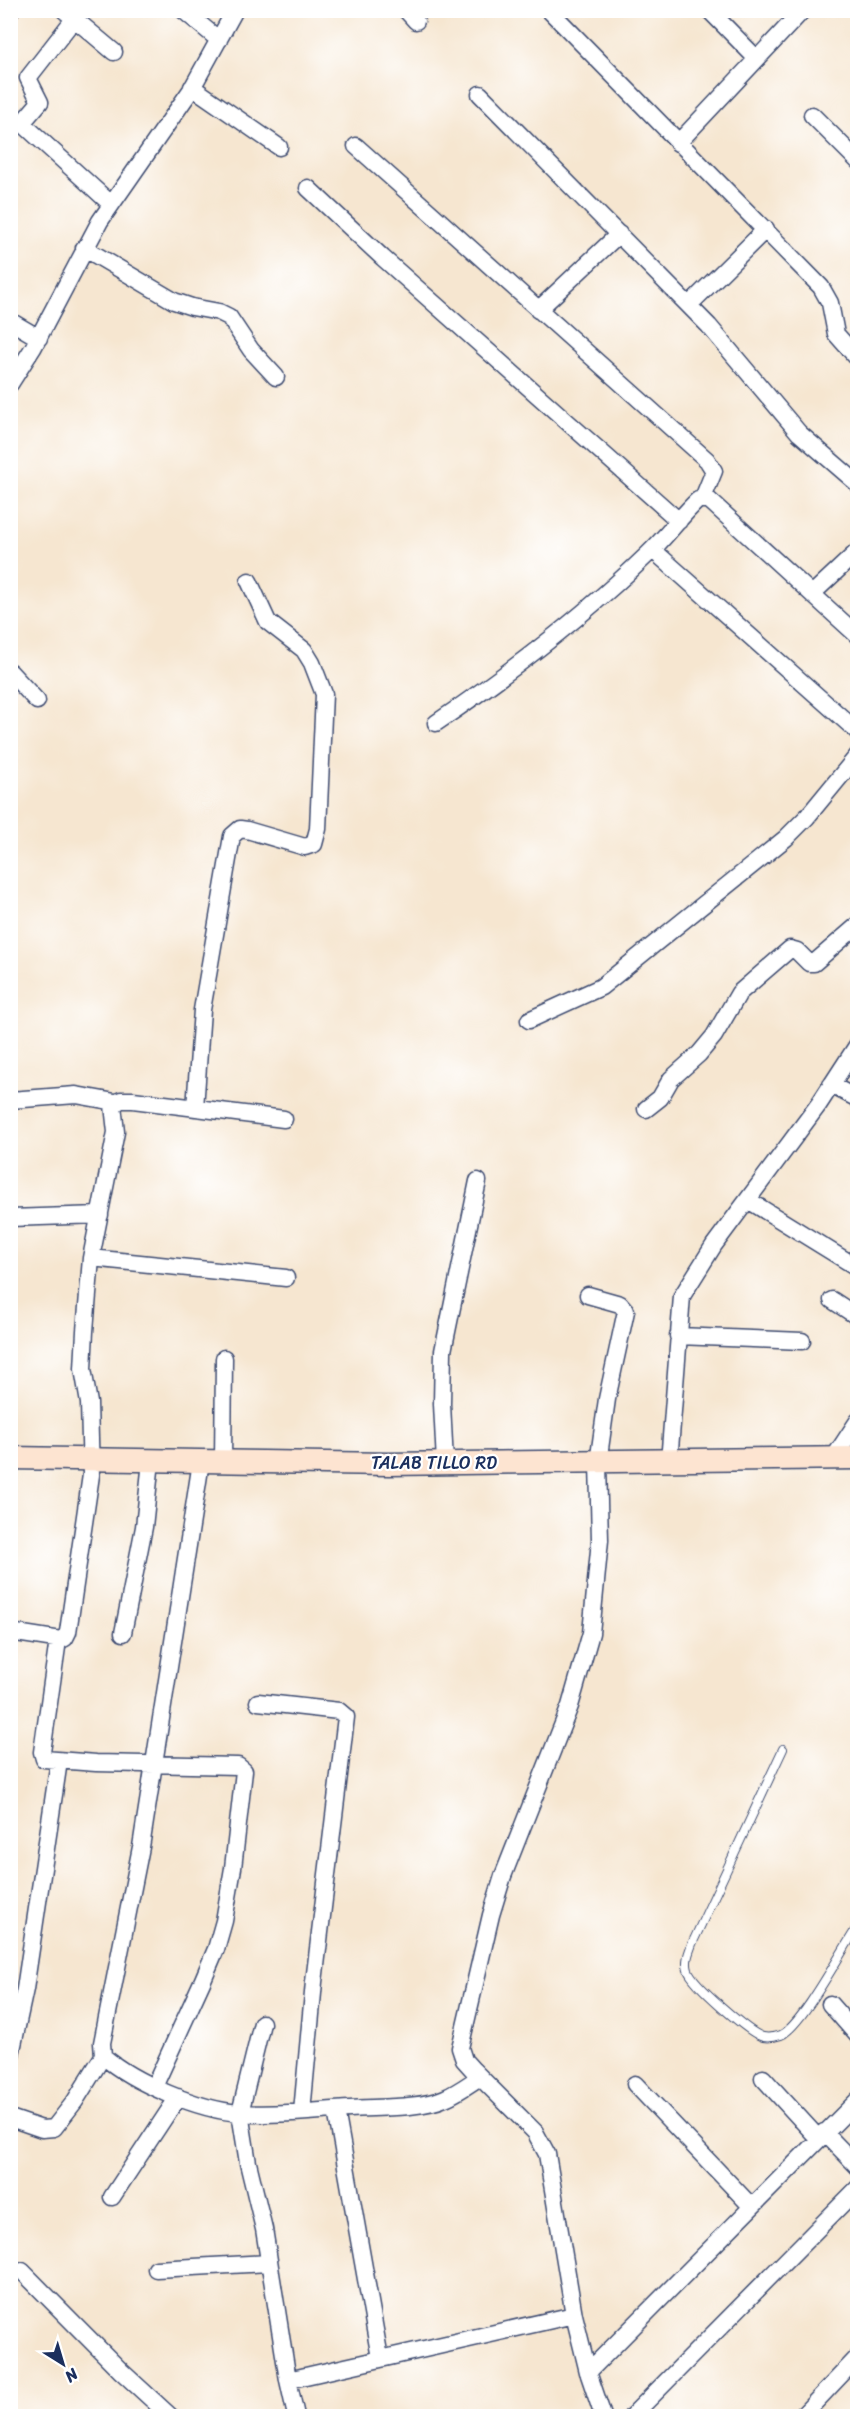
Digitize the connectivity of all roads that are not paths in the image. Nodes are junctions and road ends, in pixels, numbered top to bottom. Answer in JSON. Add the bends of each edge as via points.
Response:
{"nodes":[{"id":1,"x":183,"y":10,"type":"edge"},
{"id":2,"x":235,"y":10,"type":"edge"},
{"id":3,"x":549,"y":10,"type":"edge"},
{"id":4,"x":709,"y":10,"type":"edge"},
{"id":5,"x":803,"y":10,"type":"edge"},
{"id":6,"x":69,"y":15,"type":"edge"},
{"id":7,"x":219,"y":40,"type":"junction"},
{"id":8,"x":114,"y":52,"type":"dead end"},
{"id":9,"x":757,"y":59,"type":"junction"},
{"id":10,"x":192,"y":87,"type":"junction"},
{"id":11,"x":480,"y":94,"type":"dead end"},
{"id":12,"x":812,"y":115,"type":"dead end"},
{"id":13,"x":678,"y":143,"type":"junction"},
{"id":14,"x":356,"y":146,"type":"dead end"},
{"id":15,"x":279,"y":147,"type":"dead end"},
{"id":16,"x":858,"y":161,"type":"edge"},
{"id":17,"x":308,"y":188,"type":"dead end"},
{"id":18,"x":111,"y":204,"type":"junction"},
{"id":19,"x":766,"y":229,"type":"junction"},
{"id":20,"x":619,"y":234,"type":"junction"},
{"id":21,"x":84,"y":248,"type":"junction"},
{"id":22,"x":689,"y":305,"type":"junction"},
{"id":23,"x":538,"y":310,"type":"junction"},
{"id":24,"x":10,"y":321,"type":"edge"},
{"id":25,"x":39,"y":338,"type":"junction"},
{"id":26,"x":858,"y":359,"type":"edge"},
{"id":27,"x":276,"y":377,"type":"dead end"},
{"id":28,"x":10,"y":384,"type":"edge"},
{"id":29,"x":858,"y":484,"type":"edge"},
{"id":30,"x":703,"y":498,"type":"junction"},
{"id":31,"x":679,"y":521,"type":"junction"},
{"id":32,"x":653,"y":550,"type":"junction"},
{"id":33,"x":858,"y":551,"type":"edge"},
{"id":34,"x":249,"y":581,"type":"dead end"},
{"id":35,"x":812,"y":594,"type":"junction"},
{"id":36,"x":858,"y":636,"type":"edge"},
{"id":37,"x":10,"y":672,"type":"edge"},
{"id":38,"x":37,"y":701,"type":"dead end"},
{"id":39,"x":436,"y":723,"type":"dead end"},
{"id":40,"x":858,"y":732,"type":"edge"},
{"id":41,"x":858,"y":755,"type":"edge"},
{"id":42,"x":858,"y":925,"type":"edge"},
{"id":43,"x":529,"y":1020,"type":"dead end"},
{"id":44,"x":858,"y":1044,"type":"edge"},
{"id":45,"x":831,"y":1085,"type":"junction"},
{"id":46,"x":10,"y":1100,"type":"edge"},
{"id":47,"x":858,"y":1100,"type":"edge"},
{"id":48,"x":115,"y":1102,"type":"junction"},
{"id":49,"x":195,"y":1108,"type":"junction"},
{"id":50,"x":646,"y":1109,"type":"dead end"},
{"id":51,"x":284,"y":1119,"type":"dead end"},
{"id":52,"x":478,"y":1181,"type":"dead end"},
{"id":53,"x":747,"y":1200,"type":"junction"},
{"id":54,"x":100,"y":1215,"type":"junction"},
{"id":55,"x":10,"y":1218,"type":"edge"},
{"id":56,"x":91,"y":1258,"type":"junction"},
{"id":57,"x":858,"y":1268,"type":"edge"},
{"id":58,"x":286,"y":1278,"type":"dead end"},
{"id":59,"x":588,"y":1295,"type":"dead end"},
{"id":60,"x":832,"y":1300,"type":"dead end"},
{"id":61,"x":858,"y":1317,"type":"edge"},
{"id":62,"x":678,"y":1336,"type":"junction"},
{"id":63,"x":802,"y":1341,"type":"dead end"},
{"id":64,"x":224,"y":1358,"type":"dead end"},
{"id":65,"x":858,"y":1420,"type":"edge"},
{"id":66,"x":10,"y":1458,"type":"edge"},
{"id":67,"x":858,"y":1458,"type":"edge"},
{"id":68,"x":832,"y":1459,"type":"junction"},
{"id":69,"x":91,"y":1460,"type":"junction"},
{"id":70,"x":151,"y":1461,"type":"junction"},
{"id":71,"x":669,"y":1461,"type":"junction"},
{"id":72,"x":212,"y":1462,"type":"junction"},
{"id":73,"x":598,"y":1462,"type":"junction"},
{"id":74,"x":445,"y":1463,"type":"junction"},
{"id":75,"x":10,"y":1632,"type":"edge"},
{"id":76,"x":123,"y":1633,"type":"dead end"},
{"id":77,"x":58,"y":1640,"type":"junction"},
{"id":78,"x":258,"y":1702,"type":"dead end"},
{"id":79,"x":783,"y":1749,"type":"dead end"},
{"id":80,"x":59,"y":1761,"type":"junction"},
{"id":81,"x":153,"y":1763,"type":"junction"},
{"id":82,"x":858,"y":1926,"type":"edge"},
{"id":83,"x":830,"y":2004,"type":"dead end"},
{"id":84,"x":262,"y":2024,"type":"dead end"},
{"id":85,"x":858,"y":2036,"type":"edge"},
{"id":86,"x":103,"y":2056,"type":"junction"},
{"id":87,"x":10,"y":2059,"type":"edge"},
{"id":88,"x":480,"y":2077,"type":"junction"},
{"id":89,"x":763,"y":2078,"type":"dead end"},
{"id":90,"x":635,"y":2084,"type":"dead end"},
{"id":91,"x":154,"y":2087,"type":"junction"},
{"id":92,"x":178,"y":2097,"type":"junction"},
{"id":93,"x":858,"y":2100,"type":"edge"},
{"id":94,"x":336,"y":2110,"type":"junction"},
{"id":95,"x":302,"y":2112,"type":"junction"},
{"id":96,"x":240,"y":2113,"type":"junction"},
{"id":97,"x":10,"y":2118,"type":"edge"},
{"id":98,"x":821,"y":2135,"type":"junction"},
{"id":99,"x":858,"y":2167,"type":"edge"},
{"id":100,"x":858,"y":2188,"type":"edge"},
{"id":101,"x":112,"y":2197,"type":"dead end"},
{"id":102,"x":751,"y":2206,"type":"junction"},
{"id":103,"x":269,"y":2263,"type":"junction"},
{"id":104,"x":156,"y":2269,"type":"dead end"},
{"id":105,"x":22,"y":2271,"type":"dead end"},
{"id":106,"x":567,"y":2316,"type":"junction"},
{"id":107,"x":858,"y":2357,"type":"edge"},
{"id":108,"x":380,"y":2358,"type":"junction"},
{"id":109,"x":588,"y":2372,"type":"junction"},
{"id":110,"x":288,"y":2380,"type":"junction"},
{"id":111,"x":171,"y":2416,"type":"edge"},
{"id":112,"x":296,"y":2416,"type":"edge"},
{"id":113,"x":603,"y":2416,"type":"edge"},
{"id":114,"x":632,"y":2416,"type":"edge"},
{"id":115,"x":802,"y":2416,"type":"edge"}],
"edges":[{"from":1,"to":7,"type":"street"},
{"from":2,"to":7,"type":"street"},
{"from":3,"to":13,"type":"street"},
{"from":4,"to":9,"type":"street"},
{"from":5,"to":9,"type":"street"},
{"from":6,"to":8,"type":"street"},
{"from":6,"to":18,"type":"street","via":[[28,78],[40,102],[22,123]]},
{"from":7,"to":10,"type":"street"},
{"from":9,"to":13,"type":"street"},
{"from":10,"to":15,"type":"street"},
{"from":10,"to":18,"type":"street"},
{"from":11,"to":20,"type":"street"},
{"from":12,"to":16,"type":"street"},
{"from":13,"to":19,"type":"street"},
{"from":14,"to":23,"type":"street"},
{"from":17,"to":31,"type":"street"},
{"from":18,"to":21,"type":"street"},
{"from":19,"to":22,"type":"street"},
{"from":19,"to":26,"type":"street","via":[[825,293],[836,334]]},
{"from":20,"to":22,"type":"street"},
{"from":20,"to":23,"type":"street"},
{"from":21,"to":25,"type":"street"},
{"from":21,"to":27,"type":"street","via":[[181,304],[229,317],[251,350]]},
{"from":22,"to":29,"type":"street","via":[[799,433]]},
{"from":23,"to":30,"type":"street","via":[[713,466]]},
{"from":24,"to":25,"type":"street"},
{"from":25,"to":28,"type":"street"},
{"from":30,"to":31,"type":"street"},
{"from":30,"to":35,"type":"street","via":[[728,516]]},
{"from":31,"to":32,"type":"street"},
{"from":32,"to":39,"type":"street","via":[[555,635]]},
{"from":32,"to":40,"type":"street"},
{"from":33,"to":35,"type":"street"},
{"from":34,"to":49,"type":"street","via":[[268,622],[304,650],[324,694],[318,830],[314,844],[306,847],[248,830],[240,829],[232,836],[202,1010]]},
{"from":35,"to":36,"type":"street"},
{"from":37,"to":38,"type":"street"},
{"from":41,"to":43,"type":"street","via":[[807,817],[777,846],[601,987]]},
{"from":42,"to":50,"type":"street","via":[[814,963],[790,949],[752,980],[736,996],[714,1036]]},
{"from":44,"to":45,"type":"street"},
{"from":45,"to":47,"type":"street"},
{"from":45,"to":53,"type":"street"},
{"from":46,"to":48,"type":"street","via":[[76,1095]]},
{"from":48,"to":49,"type":"street","via":[[133,1100]]},
{"from":48,"to":54,"type":"street","via":[[115,1138]]},
{"from":49,"to":51,"type":"street"},
{"from":52,"to":74,"type":"street","via":[[443,1351]]},
{"from":53,"to":57,"type":"street"},
{"from":53,"to":62,"type":"street","via":[[685,1289]]},
{"from":54,"to":55,"type":"street"},
{"from":54,"to":56,"type":"street"},
{"from":56,"to":58,"type":"street"},
{"from":56,"to":69,"type":"street","via":[[83,1369]]},
{"from":59,"to":73,"type":"street","via":[[620,1305],[626,1311]]},
{"from":60,"to":61,"type":"street"},
{"from":62,"to":63,"type":"street"},
{"from":62,"to":71,"type":"street"},
{"from":64,"to":72,"type":"street"},
{"from":65,"to":68,"type":"street"},
{"from":66,"to":69,"type":"main road","name":"TALAB TILLO RD"},
{"from":67,"to":68,"type":"main road","name":"TALAB TILLO RD"},
{"from":68,"to":71,"type":"main road","name":"TALAB TILLO RD"},
{"from":69,"to":70,"type":"main road","name":"TALAB TILLO RD"},
{"from":69,"to":77,"type":"street","via":[[68,1632]]},
{"from":70,"to":72,"type":"main road","name":"TALAB TILLO RD"},
{"from":70,"to":76,"type":"street","via":[[144,1527]]},
{"from":71,"to":73,"type":"main road","name":"TALAB TILLO RD"},
{"from":72,"to":74,"type":"main road","name":"TALAB TILLO RD"},
{"from":72,"to":81,"type":"street"},
{"from":73,"to":74,"type":"main road","name":"TALAB TILLO RD"},
{"from":73,"to":88,"type":"street","via":[[599,1552],[591,1633],[566,1716],[503,1876],[464,2028],[461,2054]]},
{"from":75,"to":77,"type":"street"},
{"from":77,"to":80,"type":"street","via":[[42,1752],[44,1759]]},
{"from":78,"to":95,"type":"street","via":[[339,1711],[346,1717]]},
{"from":79,"to":82,"type":"lane","via":[[692,1944],[687,1968],[699,1985],[744,2026],[770,2038],[783,2034],[801,2015]]},
{"from":80,"to":81,"type":"street"},
{"from":80,"to":87,"type":"street","via":[[25,1989]]},
{"from":81,"to":86,"type":"street","via":[[141,1847],[102,2043]]},
{"from":81,"to":91,"type":"street","via":[[238,1766],[245,1777],[233,1868],[218,1940]]},
{"from":83,"to":85,"type":"street"},
{"from":84,"to":96,"type":"street"},
{"from":86,"to":91,"type":"street"},
{"from":86,"to":97,"type":"street","via":[[54,2128],[42,2129]]},
{"from":88,"to":94,"type":"street","via":[[439,2101]]},
{"from":88,"to":106,"type":"street","via":[[535,2133],[547,2154]]},
{"from":89,"to":98,"type":"street"},
{"from":90,"to":102,"type":"street"},
{"from":91,"to":92,"type":"street"},
{"from":92,"to":96,"type":"street"},
{"from":92,"to":101,"type":"street"},
{"from":93,"to":98,"type":"street"},
{"from":94,"to":95,"type":"street"},
{"from":94,"to":108,"type":"street"},
{"from":95,"to":96,"type":"street"},
{"from":96,"to":103,"type":"street"},
{"from":98,"to":99,"type":"street"},
{"from":98,"to":102,"type":"street"},
{"from":100,"to":114,"type":"street"},
{"from":102,"to":109,"type":"street"},
{"from":103,"to":104,"type":"street"},
{"from":103,"to":110,"type":"street"},
{"from":105,"to":111,"type":"street"},
{"from":106,"to":108,"type":"street"},
{"from":106,"to":109,"type":"street"},
{"from":107,"to":115,"type":"street"},
{"from":108,"to":110,"type":"street"},
{"from":109,"to":113,"type":"street"},
{"from":110,"to":112,"type":"street"}]}
